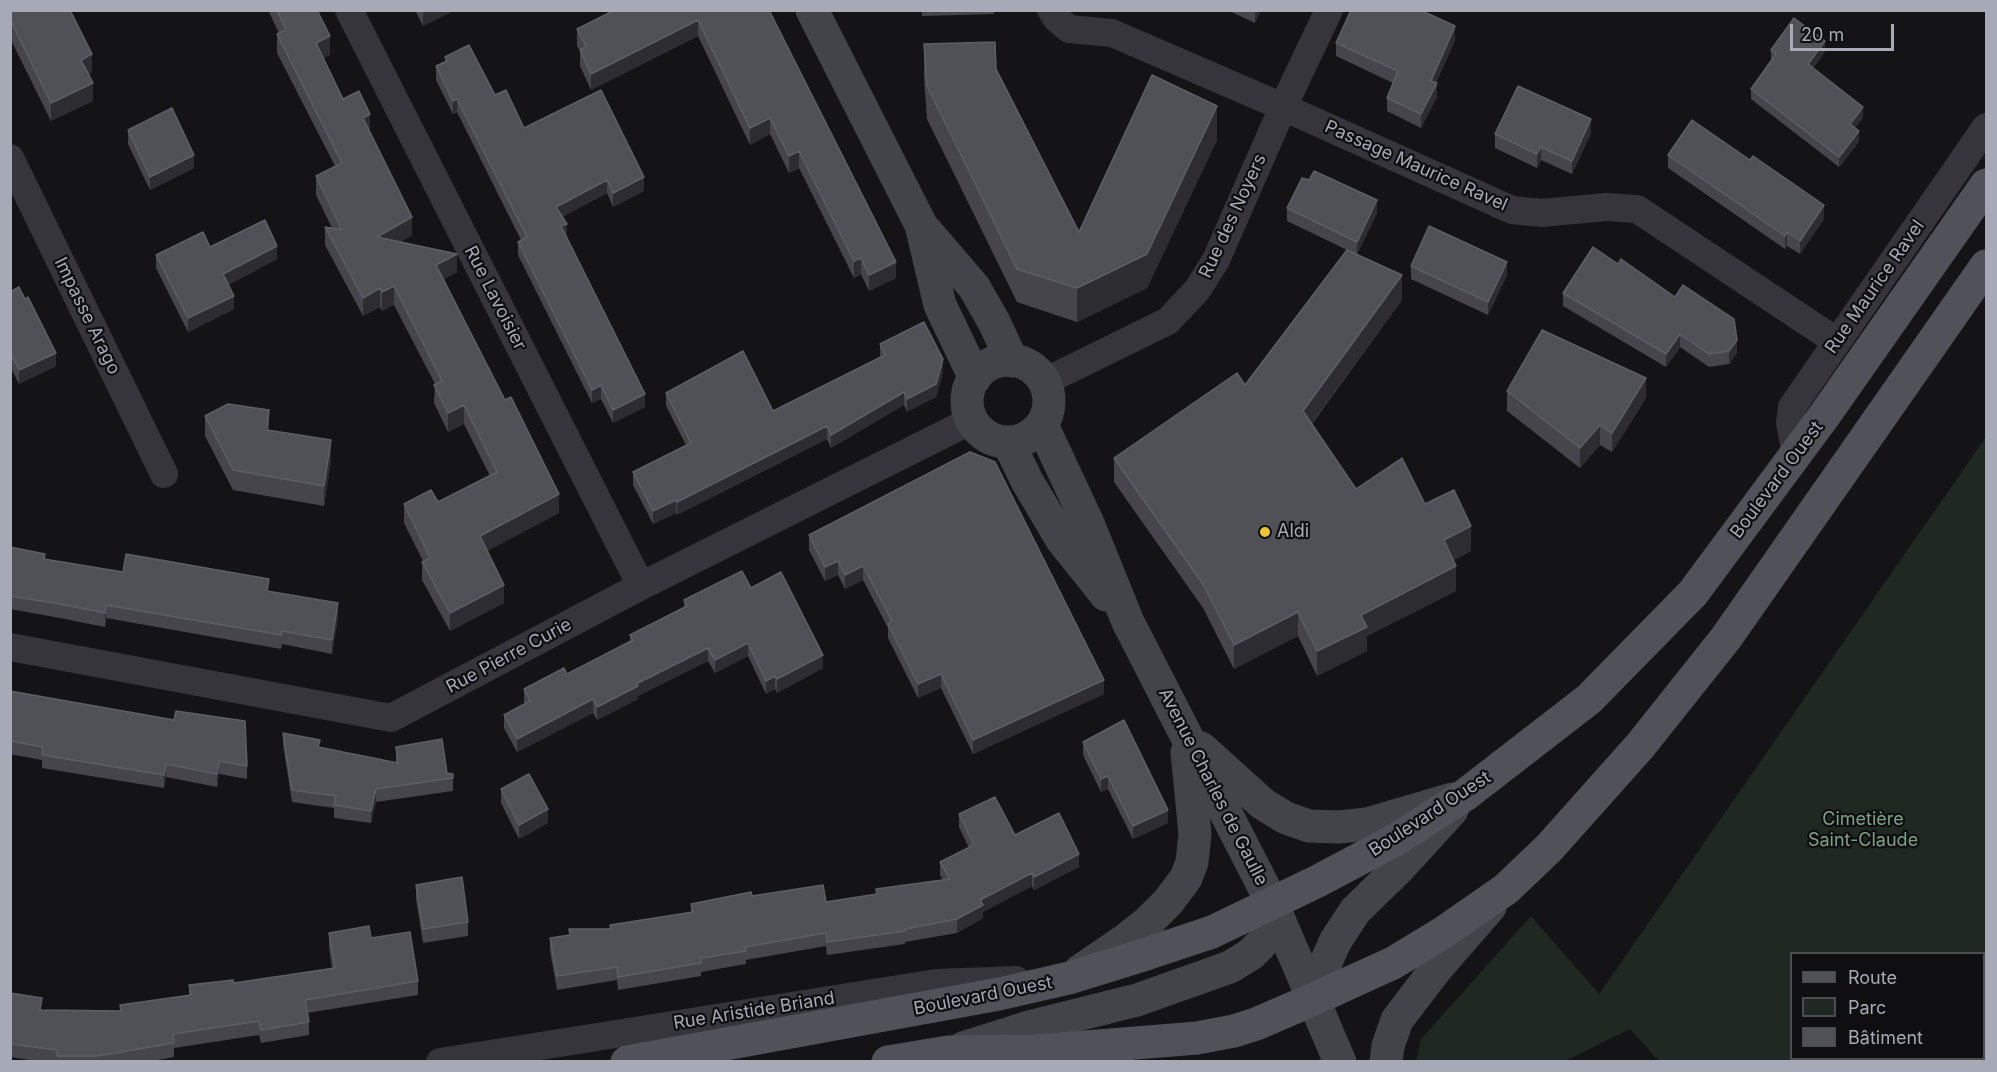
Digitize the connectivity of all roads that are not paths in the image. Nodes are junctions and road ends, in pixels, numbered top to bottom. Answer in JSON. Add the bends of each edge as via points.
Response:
{"nodes":[{"id":1,"x":349,"y":10,"type":"edge"},
{"id":2,"x":812,"y":10,"type":"edge"},
{"id":3,"x":1052,"y":10,"type":"edge"},
{"id":4,"x":1329,"y":10,"type":"edge"},
{"id":5,"x":1283,"y":107,"type":"junction"},
{"id":6,"x":1986,"y":127,"type":"edge"},
{"id":7,"x":10,"y":158,"type":"edge"},
{"id":8,"x":1986,"y":185,"type":"edge"},
{"id":9,"x":921,"y":225,"type":"junction"},
{"id":10,"x":1986,"y":266,"type":"edge"},
{"id":11,"x":1836,"y":341,"type":"junction"},
{"id":12,"x":1012,"y":361,"type":"junction"},
{"id":13,"x":975,"y":378,"type":"junction"},
{"id":14,"x":1044,"y":382,"type":"junction"},
{"id":15,"x":972,"y":420,"type":"junction"},
{"id":16,"x":1042,"y":425,"type":"junction"},
{"id":17,"x":1008,"y":442,"type":"junction"},
{"id":18,"x":1796,"y":455,"type":"junction"},
{"id":19,"x":164,"y":474,"type":"dead end"},
{"id":20,"x":641,"y":586,"type":"junction"},
{"id":21,"x":1128,"y":622,"type":"junction"},
{"id":22,"x":10,"y":647,"type":"edge"},
{"id":23,"x":1185,"y":733,"type":"junction"},
{"id":24,"x":1465,"y":795,"type":"junction"},
{"id":25,"x":1506,"y":889,"type":"junction"},
{"id":26,"x":1272,"y":903,"type":"junction"},
{"id":27,"x":1069,"y":978,"type":"junction"},
{"id":28,"x":1314,"y":999,"type":"junction"},
{"id":29,"x":948,"y":1052,"type":"junction"},
{"id":30,"x":440,"y":1062,"type":"edge"},
{"id":31,"x":627,"y":1062,"type":"edge"},
{"id":32,"x":888,"y":1062,"type":"edge"},
{"id":33,"x":1340,"y":1062,"type":"edge"},
{"id":34,"x":1386,"y":1062,"type":"edge"}],
"edges":[{"from":1,"to":20,"type":"street","name":"Rue Lavoisier"},
{"from":2,"to":9,"type":"main road"},
{"from":3,"to":5,"type":"street","name":"Passage Maurice Ravel","via":[[1069,29],[1113,33]]},
{"from":4,"to":5,"type":"street","name":"Rue des Noyers"},
{"from":5,"to":11,"type":"street","name":"Passage Maurice Ravel","via":[[1512,210],[1542,213],[1606,207],[1637,209]]},
{"from":5,"to":14,"type":"street","name":"Rue des Noyers","via":[[1216,260],[1197,290],[1168,321]]},
{"from":6,"to":11,"type":"street","name":"Rue Maurice Ravel"},
{"from":7,"to":19,"type":"street","name":"Impasse Arago"},
{"from":8,"to":18,"type":"main road","name":"Boulevard Ouest"},
{"from":9,"to":12,"type":"main road","via":[[974,287]]},
{"from":9,"to":13,"type":"main road","via":[[940,305]]},
{"from":10,"to":25,"type":"main road","via":[[1719,647],[1640,746],[1549,848]]},
{"from":11,"to":18,"type":"street","name":"Rue Maurice Ravel","via":[[1792,407],[1790,423]]},
{"from":12,"to":13,"type":"main road","via":[[991,364]]},
{"from":12,"to":14,"type":"main road","via":[[1031,368]]},
{"from":13,"to":15,"type":"main road","via":[[968,399]]},
{"from":14,"to":16,"type":"main road","via":[[1049,404]]},
{"from":15,"to":17,"type":"main road","via":[[987,436]]},
{"from":15,"to":20,"type":"street","name":"Rue Pierre Curie"},
{"from":16,"to":17,"type":"main road","via":[[1027,438]]},
{"from":16,"to":21,"type":"main road","name":"Avenue Charles de Gaulle"},
{"from":17,"to":21,"type":"main road","name":"Avenue Charles de Gaulle","via":[[1062,540]]},
{"from":18,"to":24,"type":"main road","name":"Boulevard Ouest","via":[[1694,593],[1588,699]]},
{"from":20,"to":22,"type":"street","name":"Rue Pierre Curie","via":[[391,718]]},
{"from":21,"to":23,"type":"main road","name":"Avenue Charles de Gaulle"},
{"from":23,"to":24,"type":"main road","via":[[1263,804],[1309,826],[1367,824]]},
{"from":23,"to":26,"type":"main road","name":"Avenue Charles de Gaulle"},
{"from":23,"to":27,"type":"main road","via":[[1195,834],[1192,862],[1185,878],[1148,922]]},
{"from":24,"to":26,"type":"main road","name":"Boulevard Ouest","via":[[1397,839]]},
{"from":24,"to":28,"type":"main road","via":[[1355,911],[1322,970]]},
{"from":25,"to":28,"type":"main road","via":[[1393,963]]},
{"from":25,"to":34,"type":"main road","via":[[1397,1020]]},
{"from":26,"to":27,"type":"main road","name":"Boulevard Ouest","via":[[1212,932]]},
{"from":26,"to":28,"type":"main road","name":"Avenue Charles de Gaulle"},
{"from":26,"to":29,"type":"main road","via":[[1270,925],[1262,943],[1230,967],[1137,1000]]},
{"from":27,"to":30,"type":"street","name":"Rue Aristide Briand","via":[[936,983]]},
{"from":27,"to":31,"type":"main road","name":"Boulevard Ouest"},
{"from":28,"to":29,"type":"main road","via":[[1256,1024],[1197,1038],[1037,1051]]},
{"from":28,"to":33,"type":"main road","name":"Avenue Charles de Gaulle"},
{"from":29,"to":32,"type":"main road"}]}
